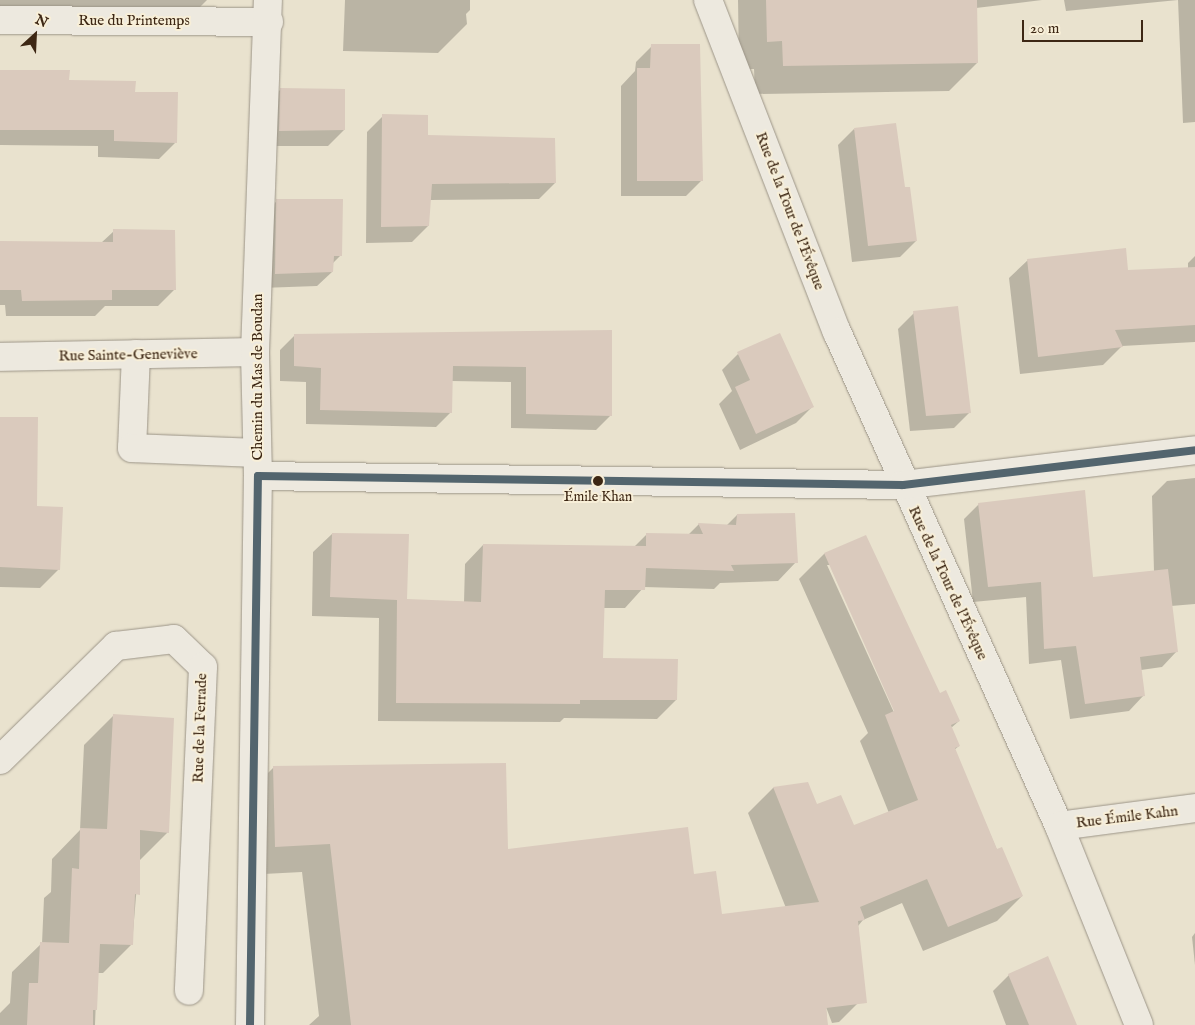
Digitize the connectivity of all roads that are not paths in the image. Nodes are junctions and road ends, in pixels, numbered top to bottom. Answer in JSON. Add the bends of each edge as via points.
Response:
{"nodes":[{"id":1,"x":708,"y":0,"type":"edge"},
{"id":2,"x":269,"y":11,"type":"edge"},
{"id":3,"x":0,"y":20,"type":"edge"},
{"id":4,"x":255,"y":352,"type":"junction"},
{"id":5,"x":136,"y":354,"type":"junction"},
{"id":6,"x":0,"y":357,"type":"edge"},
{"id":7,"x":1195,"y":450,"type":"edge"},
{"id":8,"x":257,"y":464,"type":"junction"},
{"id":9,"x":903,"y":485,"type":"junction"},
{"id":10,"x":0,"y":760,"type":"edge"},
{"id":11,"x":1195,"y":808,"type":"edge"},
{"id":12,"x":1059,"y":826,"type":"junction"},
{"id":13,"x":189,"y":991,"type":"dead end"},
{"id":14,"x":250,"y":1025,"type":"edge"},
{"id":15,"x":1139,"y":1025,"type":"edge"}],
"edges":[{"from":1,"to":9,"type":"street","name":"Rue de la Tour de l'Évêque","via":[[836,332]]},
{"from":2,"to":3,"type":"street","name":"Rue du Printemps"},
{"from":2,"to":4,"type":"street","name":"Chemin du Mas de Boudan"},
{"from":4,"to":5,"type":"street","name":"Rue Sainte-Geneviève"},
{"from":4,"to":8,"type":"street","name":"Chemin du Mas de Boudan"},
{"from":5,"to":6,"type":"street","name":"Rue Sainte-Geneviève"},
{"from":5,"to":8,"type":"street","via":[[132,448]]},
{"from":7,"to":9,"type":"street"},
{"from":8,"to":9,"type":"street"},
{"from":8,"to":14,"type":"street","name":"Chemin du Mas de Boudan"},
{"from":9,"to":12,"type":"street","name":"Rue de la Tour de l'Évêque"},
{"from":10,"to":13,"type":"street","name":"Rue de la Ferrade","via":[[116,646],[174,639],[203,667]]},
{"from":11,"to":12,"type":"street","name":"Rue Émile Kahn"},
{"from":12,"to":15,"type":"street","name":"Rue de la Tour de l'Évêque"}]}
